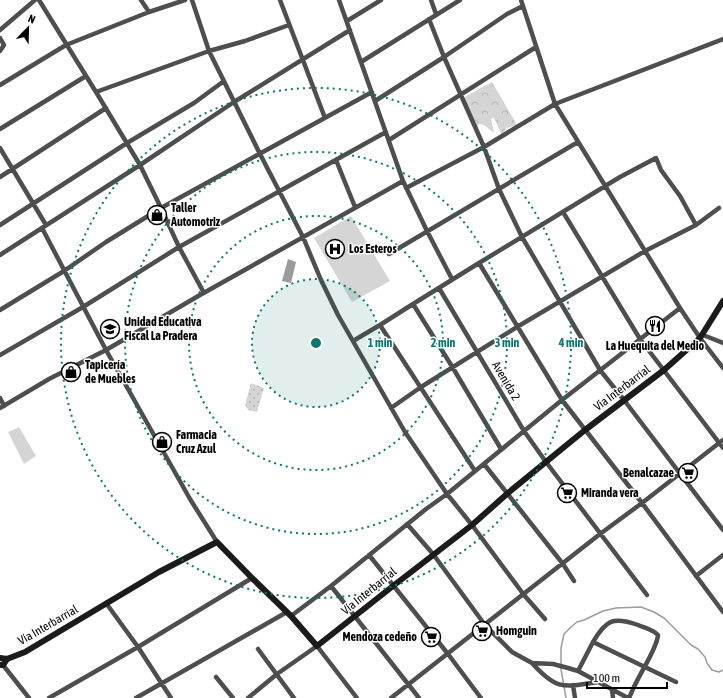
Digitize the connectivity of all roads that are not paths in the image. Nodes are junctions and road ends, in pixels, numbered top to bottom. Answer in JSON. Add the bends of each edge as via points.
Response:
{"nodes":[{"id":1,"x":35,"y":0,"type":"edge"},
{"id":2,"x":39,"y":0,"type":"edge"},
{"id":3,"x":141,"y":0,"type":"edge"},
{"id":4,"x":185,"y":0,"type":"edge"},
{"id":5,"x":192,"y":0,"type":"edge"},
{"id":6,"x":280,"y":0,"type":"edge"},
{"id":7,"x":339,"y":0,"type":"edge"},
{"id":8,"x":381,"y":0,"type":"edge"},
{"id":9,"x":430,"y":0,"type":"edge"},
{"id":10,"x":460,"y":0,"type":"edge"},
{"id":11,"x":521,"y":0,"type":"edge"},
{"id":12,"x":523,"y":6,"type":"junction"},
{"id":13,"x":149,"y":12,"type":"junction"},
{"id":14,"x":436,"y":14,"type":"junction"},
{"id":15,"x":429,"y":19,"type":"junction"},
{"id":16,"x":347,"y":22,"type":"junction"},
{"id":17,"x":289,"y":25,"type":"junction"},
{"id":18,"x":0,"y":30,"type":"edge"},
{"id":19,"x":350,"y":30,"type":"junction"},
{"id":20,"x":0,"y":38,"type":"edge"},
{"id":21,"x":723,"y":39,"type":"edge"},
{"id":22,"x":66,"y":45,"type":"junction"},
{"id":23,"x":536,"y":47,"type":"junction"},
{"id":24,"x":0,"y":51,"type":"edge"},
{"id":25,"x":209,"y":51,"type":"junction"},
{"id":26,"x":444,"y":57,"type":"junction"},
{"id":27,"x":302,"y":60,"type":"junction"},
{"id":28,"x":361,"y":62,"type":"junction"},
{"id":29,"x":86,"y":76,"type":"junction"},
{"id":30,"x":224,"y":81,"type":"junction"},
{"id":31,"x":0,"y":85,"type":"edge"},
{"id":32,"x":96,"y":92,"type":"junction"},
{"id":33,"x":372,"y":92,"type":"junction"},
{"id":34,"x":460,"y":94,"type":"junction"},
{"id":35,"x":375,"y":101,"type":"junction"},
{"id":36,"x":234,"y":102,"type":"junction"},
{"id":37,"x":555,"y":104,"type":"junction"},
{"id":38,"x":106,"y":108,"type":"junction"},
{"id":39,"x":325,"y":118,"type":"junction"},
{"id":40,"x":0,"y":129,"type":"edge"},
{"id":41,"x":386,"y":132,"type":"junction"},
{"id":42,"x":389,"y":140,"type":"junction"},
{"id":43,"x":578,"y":142,"type":"junction"},
{"id":44,"x":127,"y":143,"type":"junction"},
{"id":45,"x":484,"y":146,"type":"junction"},
{"id":46,"x":0,"y":148,"type":"edge"},
{"id":47,"x":260,"y":154,"type":"junction"},
{"id":48,"x":336,"y":160,"type":"junction"},
{"id":49,"x":140,"y":165,"type":"junction"},
{"id":50,"x":12,"y":168,"type":"junction"},
{"id":51,"x":0,"y":177,"type":"edge"},
{"id":52,"x":403,"y":181,"type":"junction"},
{"id":53,"x":605,"y":187,"type":"junction"},
{"id":54,"x":406,"y":188,"type":"junction"},
{"id":55,"x":499,"y":189,"type":"junction"},
{"id":56,"x":279,"y":192,"type":"junction"},
{"id":57,"x":33,"y":204,"type":"junction"},
{"id":58,"x":355,"y":207,"type":"junction"},
{"id":59,"x":161,"y":208,"type":"junction"},
{"id":60,"x":719,"y":208,"type":"dead end"},
{"id":61,"x":563,"y":212,"type":"junction"},
{"id":62,"x":0,"y":225,"type":"edge"},
{"id":63,"x":696,"y":225,"type":"junction"},
{"id":64,"x":44,"y":226,"type":"junction"},
{"id":65,"x":427,"y":232,"type":"junction"},
{"id":66,"x":303,"y":237,"type":"junction"},
{"id":67,"x":522,"y":237,"type":"junction"},
{"id":68,"x":179,"y":247,"type":"junction"},
{"id":69,"x":645,"y":252,"type":"junction"},
{"id":70,"x":389,"y":254,"type":"dead end"},
{"id":71,"x":0,"y":255,"type":"edge"},
{"id":72,"x":479,"y":263,"type":"junction"},
{"id":73,"x":64,"y":270,"type":"junction"},
{"id":74,"x":602,"y":276,"type":"junction"},
{"id":75,"x":452,"y":280,"type":"junction"},
{"id":76,"x":439,"y":288,"type":"junction"},
{"id":77,"x":204,"y":293,"type":"junction"},
{"id":78,"x":723,"y":301,"type":"edge"},
{"id":79,"x":559,"y":302,"type":"junction"},
{"id":80,"x":413,"y":304,"type":"junction"},
{"id":81,"x":83,"y":307,"type":"junction"},
{"id":82,"x":680,"y":308,"type":"junction"},
{"id":83,"x":0,"y":310,"type":"edge"},
{"id":84,"x":380,"y":325,"type":"junction"},
{"id":85,"x":517,"y":327,"type":"junction"},
{"id":86,"x":701,"y":336,"type":"junction"},
{"id":87,"x":640,"y":339,"type":"junction"},
{"id":88,"x":353,"y":341,"type":"junction"},
{"id":89,"x":723,"y":343,"type":"edge"},
{"id":90,"x":106,"y":350,"type":"junction"},
{"id":91,"x":478,"y":352,"type":"junction"},
{"id":92,"x":0,"y":355,"type":"edge"},
{"id":93,"x":453,"y":368,"type":"junction"},
{"id":94,"x":723,"y":368,"type":"edge"},
{"id":95,"x":600,"y":370,"type":"junction"},
{"id":96,"x":664,"y":370,"type":"junction"},
{"id":97,"x":421,"y":388,"type":"junction"},
{"id":98,"x":0,"y":398,"type":"edge"},
{"id":99,"x":562,"y":400,"type":"junction"},
{"id":100,"x":624,"y":400,"type":"junction"},
{"id":101,"x":2,"y":407,"type":"edge"},
{"id":102,"x":391,"y":408,"type":"junction"},
{"id":103,"x":586,"y":430,"type":"junction"},
{"id":104,"x":524,"y":431,"type":"junction"},
{"id":105,"x":721,"y":441,"type":"edge"},
{"id":106,"x":723,"y":448,"type":"edge"},
{"id":107,"x":501,"y":449,"type":"junction"},
{"id":108,"x":546,"y":462,"type":"junction"},
{"id":109,"x":484,"y":464,"type":"junction"},
{"id":110,"x":475,"y":471,"type":"junction"},
{"id":111,"x":680,"y":473,"type":"junction"},
{"id":112,"x":508,"y":493,"type":"junction"},
{"id":113,"x":447,"y":494,"type":"junction"},
{"id":114,"x":642,"y":503,"type":"junction"},
{"id":115,"x":407,"y":524,"type":"junction"},
{"id":116,"x":472,"y":525,"type":"junction"},
{"id":117,"x":723,"y":530,"type":"edge"},
{"id":118,"x":600,"y":534,"type":"junction"},
{"id":119,"x":217,"y":542,"type":"junction"},
{"id":120,"x":433,"y":554,"type":"junction"},
{"id":121,"x":369,"y":555,"type":"junction"},
{"id":122,"x":723,"y":555,"type":"edge"},
{"id":123,"x":563,"y":564,"type":"junction"},
{"id":124,"x":696,"y":576,"type":"junction"},
{"id":125,"x":252,"y":578,"type":"junction"},
{"id":126,"x":574,"y":581,"type":"dead end"},
{"id":127,"x":331,"y":586,"type":"junction"},
{"id":128,"x":393,"y":586,"type":"junction"},
{"id":129,"x":524,"y":595,"type":"junction"},
{"id":130,"x":647,"y":595,"type":"dead end"},
{"id":131,"x":106,"y":603,"type":"junction"},
{"id":132,"x":723,"y":612,"type":"edge"},
{"id":133,"x":289,"y":614,"type":"junction"},
{"id":134,"x":355,"y":616,"type":"junction"},
{"id":135,"x":545,"y":619,"type":"dead end"},
{"id":136,"x":485,"y":625,"type":"junction"},
{"id":137,"x":593,"y":642,"type":"junction"},
{"id":138,"x":317,"y":646,"type":"junction"},
{"id":139,"x":138,"y":647,"type":"junction"},
{"id":140,"x":258,"y":649,"type":"dead end"},
{"id":141,"x":448,"y":654,"type":"junction"},
{"id":142,"x":0,"y":658,"type":"edge"},
{"id":143,"x":7,"y":659,"type":"junction"},
{"id":144,"x":532,"y":663,"type":"junction"},
{"id":145,"x":1,"y":665,"type":"edge"},
{"id":146,"x":645,"y":666,"type":"junction"},
{"id":147,"x":578,"y":672,"type":"junction"},
{"id":148,"x":277,"y":674,"type":"junction"},
{"id":149,"x":216,"y":677,"type":"dead end"},
{"id":150,"x":598,"y":682,"type":"junction"},
{"id":151,"x":676,"y":682,"type":"dead end"},
{"id":152,"x":161,"y":684,"type":"junction"},
{"id":153,"x":409,"y":684,"type":"junction"},
{"id":154,"x":573,"y":686,"type":"junction"},
{"id":155,"x":612,"y":689,"type":"junction"},
{"id":156,"x":29,"y":698,"type":"edge"},
{"id":157,"x":49,"y":698,"type":"edge"},
{"id":158,"x":136,"y":698,"type":"edge"},
{"id":159,"x":170,"y":698,"type":"edge"},
{"id":160,"x":233,"y":698,"type":"edge"},
{"id":161,"x":248,"y":698,"type":"edge"},
{"id":162,"x":294,"y":698,"type":"edge"},
{"id":163,"x":357,"y":698,"type":"edge"},
{"id":164,"x":391,"y":698,"type":"edge"},
{"id":165,"x":419,"y":698,"type":"edge"},
{"id":166,"x":481,"y":698,"type":"edge"},
{"id":167,"x":575,"y":698,"type":"edge"},
{"id":168,"x":613,"y":698,"type":"edge"},
{"id":169,"x":628,"y":698,"type":"edge"}],
"edges":[{"from":1,"to":18,"type":"street"},
{"from":2,"to":22,"type":"street"},
{"from":3,"to":13,"type":"street"},
{"from":4,"to":13,"type":"street"},
{"from":5,"to":25,"type":"street"},
{"from":6,"to":17,"type":"street"},
{"from":7,"to":16,"type":"street"},
{"from":8,"to":16,"type":"street"},
{"from":9,"to":14,"type":"street"},
{"from":10,"to":14,"type":"street"},
{"from":11,"to":12,"type":"street"},
{"from":12,"to":23,"type":"street"},
{"from":12,"to":26,"type":"street"},
{"from":13,"to":22,"type":"street"},
{"from":14,"to":15,"type":"street"},
{"from":15,"to":26,"type":"street"},
{"from":15,"to":28,"type":"street"},
{"from":16,"to":19,"type":"street"},
{"from":17,"to":25,"type":"street"},
{"from":17,"to":27,"type":"street"},
{"from":19,"to":27,"type":"street"},
{"from":19,"to":28,"type":"street"},
{"from":20,"to":24,"type":"street","via":[[4,45]]},
{"from":21,"to":37,"type":"street"},
{"from":22,"to":29,"type":"street"},
{"from":22,"to":31,"type":"street"},
{"from":23,"to":34,"type":"street"},
{"from":23,"to":37,"type":"street"},
{"from":25,"to":30,"type":"street"},
{"from":25,"to":32,"type":"street"},
{"from":26,"to":34,"type":"street"},
{"from":26,"to":35,"type":"street"},
{"from":27,"to":36,"type":"street"},
{"from":27,"to":39,"type":"street"},
{"from":28,"to":33,"type":"street"},
{"from":29,"to":32,"type":"street"},
{"from":29,"to":40,"type":"street"},
{"from":30,"to":36,"type":"street"},
{"from":30,"to":44,"type":"street","via":[[194,103]]},
{"from":32,"to":38,"type":"street"},
{"from":33,"to":35,"type":"street"},
{"from":33,"to":39,"type":"street"},
{"from":34,"to":42,"type":"street"},
{"from":34,"to":45,"type":"street"},
{"from":35,"to":41,"type":"street"},
{"from":36,"to":47,"type":"street"},
{"from":36,"to":49,"type":"street"},
{"from":37,"to":43,"type":"street"},
{"from":37,"to":45,"type":"street"},
{"from":38,"to":44,"type":"street"},
{"from":38,"to":50,"type":"street"},
{"from":39,"to":47,"type":"street"},
{"from":41,"to":42,"type":"street"},
{"from":41,"to":48,"type":"street"},
{"from":42,"to":52,"type":"street"},
{"from":43,"to":53,"type":"street"},
{"from":43,"to":55,"type":"street"},
{"from":44,"to":49,"type":"street"},
{"from":44,"to":57,"type":"street"},
{"from":45,"to":54,"type":"street"},
{"from":45,"to":55,"type":"street"},
{"from":46,"to":50,"type":"street"},
{"from":47,"to":56,"type":"street"},
{"from":47,"to":59,"type":"street"},
{"from":48,"to":56,"type":"street"},
{"from":48,"to":58,"type":"street"},
{"from":49,"to":59,"type":"street"},
{"from":49,"to":64,"type":"street"},
{"from":50,"to":51,"type":"street"},
{"from":50,"to":57,"type":"street"},
{"from":52,"to":54,"type":"street"},
{"from":52,"to":58,"type":"street"},
{"from":53,"to":61,"type":"street"},
{"from":53,"to":63,"type":"street","via":[[656,158]]},
{"from":53,"to":69,"type":"street"},
{"from":54,"to":65,"type":"street"},
{"from":55,"to":65,"type":"street"},
{"from":55,"to":67,"type":"street"},
{"from":56,"to":66,"type":"street"},
{"from":56,"to":68,"type":"street"},
{"from":57,"to":62,"type":"street"},
{"from":57,"to":64,"type":"street"},
{"from":58,"to":66,"type":"street"},
{"from":59,"to":68,"type":"street"},
{"from":59,"to":73,"type":"street"},
{"from":60,"to":63,"type":"street"},
{"from":61,"to":67,"type":"street"},
{"from":61,"to":74,"type":"street"},
{"from":63,"to":69,"type":"street"},
{"from":64,"to":71,"type":"street"},
{"from":64,"to":73,"type":"street"},
{"from":65,"to":70,"type":"street"},
{"from":65,"to":75,"type":"street"},
{"from":66,"to":77,"type":"street"},
{"from":66,"to":88,"type":"street","via":[[321,280]]},
{"from":67,"to":72,"type":"street"},
{"from":67,"to":79,"type":"street"},
{"from":68,"to":77,"type":"street"},
{"from":68,"to":81,"type":"street"},
{"from":69,"to":74,"type":"street"},
{"from":69,"to":82,"type":"street"},
{"from":72,"to":75,"type":"street"},
{"from":72,"to":85,"type":"street"},
{"from":73,"to":81,"type":"street"},
{"from":73,"to":83,"type":"street"},
{"from":74,"to":79,"type":"street"},
{"from":74,"to":87,"type":"street"},
{"from":75,"to":76,"type":"street"},
{"from":76,"to":80,"type":"street"},
{"from":76,"to":91,"type":"street","name":"Avenida 2"},
{"from":77,"to":90,"type":"street"},
{"from":78,"to":86,"type":"main road","name":"Vía Interbarrial"},
{"from":79,"to":85,"type":"street"},
{"from":79,"to":95,"type":"street"},
{"from":80,"to":84,"type":"street"},
{"from":80,"to":93,"type":"street"},
{"from":81,"to":90,"type":"street"},
{"from":81,"to":92,"type":"street"},
{"from":82,"to":86,"type":"street"},
{"from":82,"to":87,"type":"street"},
{"from":84,"to":88,"type":"street"},
{"from":84,"to":97,"type":"street"},
{"from":85,"to":91,"type":"street"},
{"from":85,"to":99,"type":"street"},
{"from":86,"to":89,"type":"street"},
{"from":86,"to":94,"type":"street"},
{"from":86,"to":96,"type":"main road","name":"Vía Interbarrial"},
{"from":87,"to":95,"type":"street"},
{"from":87,"to":96,"type":"street"},
{"from":88,"to":102,"type":"street"},
{"from":90,"to":101,"type":"street","via":[[49,378]]},
{"from":90,"to":119,"type":"street"},
{"from":91,"to":93,"type":"street"},
{"from":91,"to":104,"type":"street","name":"Avenida 2"},
{"from":93,"to":97,"type":"street"},
{"from":93,"to":107,"type":"street"},
{"from":95,"to":99,"type":"street"},
{"from":95,"to":100,"type":"street"},
{"from":96,"to":100,"type":"main road","name":"Vía Interbarrial"},
{"from":96,"to":105,"type":"street"},
{"from":97,"to":102,"type":"street"},
{"from":97,"to":110,"type":"street"},
{"from":98,"to":101,"type":"street"},
{"from":99,"to":103,"type":"street"},
{"from":99,"to":104,"type":"street"},
{"from":100,"to":103,"type":"main road","name":"Vía Interbarrial"},
{"from":100,"to":111,"type":"street"},
{"from":102,"to":113,"type":"street"},
{"from":103,"to":108,"type":"main road","name":"Vía Interbarrial"},
{"from":103,"to":114,"type":"street"},
{"from":104,"to":107,"type":"street"},
{"from":104,"to":108,"type":"street","name":"Avenida 2"},
{"from":105,"to":106,"type":"street"},
{"from":105,"to":111,"type":"street"},
{"from":107,"to":109,"type":"street"},
{"from":108,"to":112,"type":"main road","name":"Vía Interbarrial"},
{"from":108,"to":118,"type":"street","name":"Avenida 2"},
{"from":109,"to":110,"type":"street"},
{"from":109,"to":112,"type":"street"},
{"from":110,"to":113,"type":"street"},
{"from":111,"to":114,"type":"street"},
{"from":111,"to":117,"type":"street"},
{"from":112,"to":116,"type":"main road","name":"Vía Interbarrial"},
{"from":112,"to":123,"type":"street"},
{"from":113,"to":115,"type":"street"},
{"from":113,"to":116,"type":"street"},
{"from":114,"to":118,"type":"street"},
{"from":114,"to":124,"type":"street"},
{"from":115,"to":120,"type":"street"},
{"from":115,"to":121,"type":"street"},
{"from":116,"to":120,"type":"main road","name":"Vía Interbarrial"},
{"from":116,"to":129,"type":"street"},
{"from":118,"to":123,"type":"street"},
{"from":118,"to":130,"type":"street","name":"Avenida 2"},
{"from":119,"to":125,"type":"main road"},
{"from":119,"to":131,"type":"main road","name":"Vía Interbarrial"},
{"from":120,"to":128,"type":"main road","name":"Vía Interbarrial"},
{"from":120,"to":136,"type":"street"},
{"from":121,"to":127,"type":"street"},
{"from":121,"to":128,"type":"street"},
{"from":122,"to":124,"type":"street"},
{"from":123,"to":126,"type":"street"},
{"from":123,"to":129,"type":"street"},
{"from":124,"to":132,"type":"street"},
{"from":125,"to":133,"type":"main road"},
{"from":125,"to":139,"type":"street"},
{"from":127,"to":133,"type":"street"},
{"from":127,"to":134,"type":"street"},
{"from":128,"to":134,"type":"main road","name":"Vía Interbarrial"},
{"from":128,"to":141,"type":"street"},
{"from":129,"to":135,"type":"street"},
{"from":129,"to":136,"type":"street"},
{"from":131,"to":139,"type":"street"},
{"from":131,"to":143,"type":"main road","name":"Vía Interbarrial","via":[[25,652]]},
{"from":133,"to":138,"type":"main road"},
{"from":133,"to":152,"type":"street"},
{"from":134,"to":138,"type":"main road","name":"Vía Interbarrial"},
{"from":134,"to":153,"type":"street"},
{"from":136,"to":141,"type":"street"},
{"from":136,"to":144,"type":"street","via":[[512,652]]},
{"from":137,"to":146,"type":"street"},
{"from":137,"to":146,"type":"street","via":[[600,630],[615,620],[654,631],[658,635],[657,640]]},
{"from":137,"to":147,"type":"street"},
{"from":138,"to":148,"type":"street"},
{"from":138,"to":163,"type":"street"},
{"from":139,"to":152,"type":"street"},
{"from":139,"to":157,"type":"street"},
{"from":140,"to":148,"type":"street"},
{"from":141,"to":153,"type":"street"},
{"from":141,"to":166,"type":"street"},
{"from":142,"to":143,"type":"main road","name":"Vía Interbarrial"},
{"from":143,"to":145,"type":"main road"},
{"from":144,"to":147,"type":"street","via":[[553,664]]},
{"from":144,"to":154,"type":"street","via":[[548,679],[558,684]]},
{"from":145,"to":156,"type":"street"},
{"from":146,"to":151,"type":"street"},
{"from":146,"to":169,"type":"street"},
{"from":147,"to":150,"type":"street"},
{"from":148,"to":161,"type":"street"},
{"from":148,"to":162,"type":"street"},
{"from":149,"to":160,"type":"street"},
{"from":150,"to":154,"type":"street"},
{"from":150,"to":155,"type":"street"},
{"from":152,"to":158,"type":"street"},
{"from":152,"to":159,"type":"street"},
{"from":153,"to":164,"type":"street"},
{"from":153,"to":165,"type":"street"},
{"from":154,"to":167,"type":"street"},
{"from":155,"to":168,"type":"street"},
{"from":155,"to":169,"type":"street"}]}
